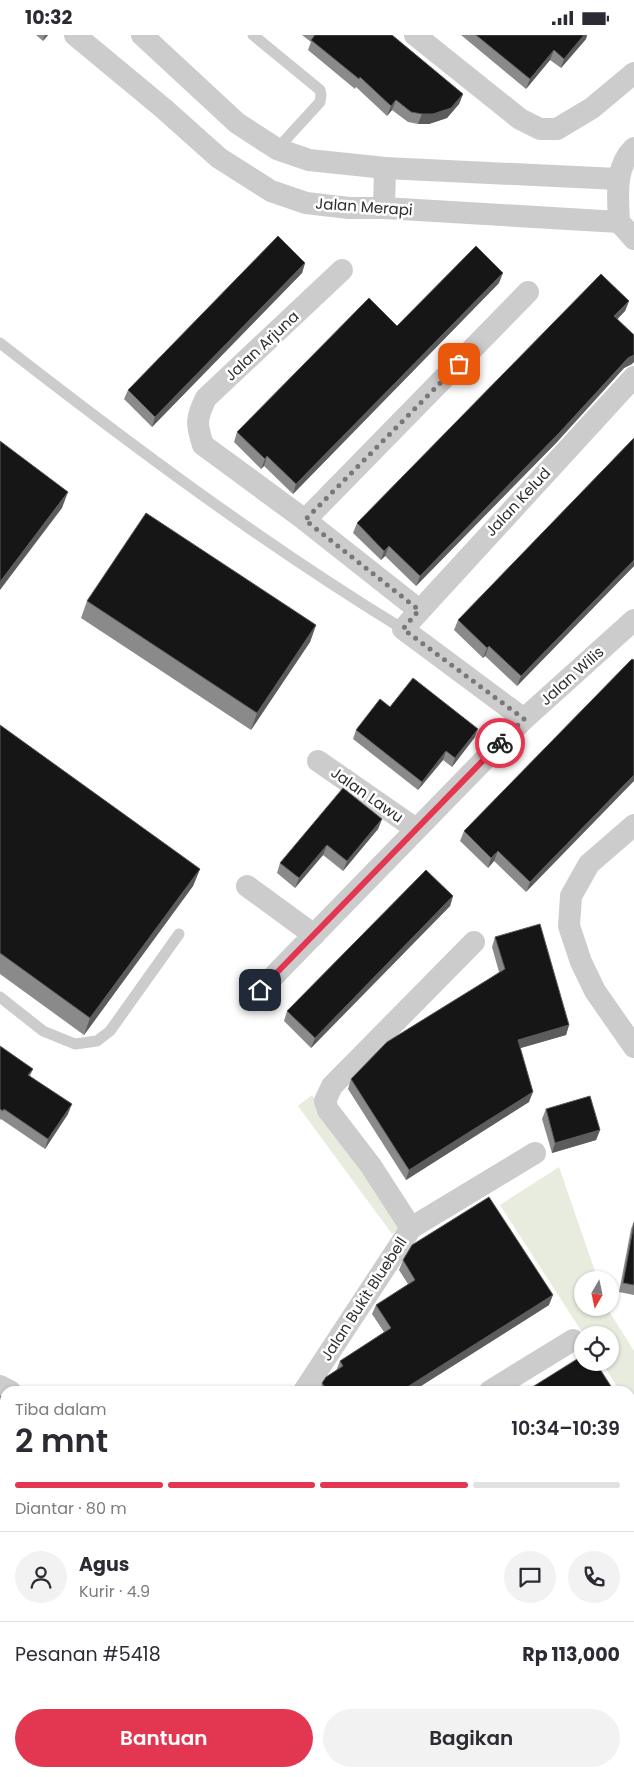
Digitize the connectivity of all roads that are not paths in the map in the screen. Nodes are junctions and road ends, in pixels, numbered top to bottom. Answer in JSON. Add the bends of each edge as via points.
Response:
{"nodes":[{"id":1,"x":75,"y":35,"type":"edge"},
{"id":2,"x":142,"y":35,"type":"edge"},
{"id":3,"x":253,"y":35,"type":"edge"},
{"id":4,"x":415,"y":35,"type":"edge"},
{"id":5,"x":634,"y":73,"type":"edge"},
{"id":6,"x":634,"y":148,"type":"edge"},
{"id":7,"x":278,"y":149,"type":"junction"},
{"id":8,"x":385,"y":168,"type":"junction"},
{"id":9,"x":618,"y":179,"type":"junction"},
{"id":10,"x":384,"y":208,"type":"junction"},
{"id":11,"x":619,"y":221,"type":"junction"},
{"id":12,"x":634,"y":239,"type":"edge"},
{"id":13,"x":342,"y":270,"type":"dead end"},
{"id":14,"x":528,"y":292,"type":"dead end"},
{"id":15,"x":0,"y":343,"type":"edge"},
{"id":16,"x":634,"y":377,"type":"edge"},
{"id":17,"x":305,"y":520,"type":"junction"},
{"id":18,"x":419,"y":610,"type":"junction"},
{"id":19,"x":634,"y":621,"type":"edge"},
{"id":20,"x":403,"y":629,"type":"junction"},
{"id":21,"x":524,"y":719,"type":"junction"},
{"id":22,"x":318,"y":761,"type":"dead end"},
{"id":23,"x":634,"y":825,"type":"edge"},
{"id":24,"x":416,"y":829,"type":"junction"},
{"id":25,"x":247,"y":886,"type":"dead end"},
{"id":26,"x":179,"y":934,"type":"dead end"},
{"id":27,"x":314,"y":935,"type":"junction"},
{"id":28,"x":474,"y":942,"type":"dead end"},
{"id":29,"x":260,"y":990,"type":"dead end"},
{"id":30,"x":0,"y":997,"type":"edge"},
{"id":31,"x":634,"y":1047,"type":"edge"},
{"id":32,"x":536,"y":1153,"type":"dead end"},
{"id":33,"x":411,"y":1228,"type":"junction"},
{"id":34,"x":573,"y":1340,"type":"dead end"},
{"id":35,"x":307,"y":1386,"type":"edge"},
{"id":36,"x":498,"y":1386,"type":"edge"}],
"edges":[{"from":1,"to":10,"type":"street","name":"Jalan Merapi","via":[[219,158],[271,191],[306,203]]},
{"from":2,"to":7,"type":"street","via":[[237,123]]},
{"from":3,"to":7,"type":"lane","via":[[320,90],[320,102]]},
{"from":4,"to":5,"type":"street","via":[[520,119],[540,129],[557,129],[592,108]]},
{"from":6,"to":9,"type":"street","via":[[628,154]]},
{"from":7,"to":8,"type":"street","via":[[309,160]]},
{"from":8,"to":9,"type":"street"},
{"from":8,"to":10,"type":"street"},
{"from":9,"to":11,"type":"street"},
{"from":10,"to":11,"type":"street","name":"Jalan Merapi"},
{"from":11,"to":12,"type":"street"},
{"from":13,"to":17,"type":"street","name":"Jalan Arjuna","via":[[206,398],[198,414],[198,430],[203,445]]},
{"from":14,"to":17,"type":"street"},
{"from":15,"to":20,"type":"lane","via":[[90,413],[298,563]]},
{"from":16,"to":18,"type":"street","name":"Jalan Kelud"},
{"from":17,"to":18,"type":"street"},
{"from":18,"to":20,"type":"street","name":"Jalan Kelud"},
{"from":19,"to":21,"type":"street","name":"Jalan Wilis"},
{"from":20,"to":21,"type":"street"},
{"from":21,"to":24,"type":"street","name":"Jalan Wilis"},
{"from":22,"to":24,"type":"street","name":"Jalan Lawu"},
{"from":23,"to":31,"type":"street","via":[[589,864],[571,896],[568,925],[595,991]]},
{"from":24,"to":27,"type":"street","name":"Jalan Wilis"},
{"from":25,"to":27,"type":"street"},
{"from":26,"to":30,"type":"lane","via":[[110,1031],[97,1041],[75,1044],[43,1031]]},
{"from":27,"to":29,"type":"street","name":"Jalan Wilis"},
{"from":28,"to":33,"type":"street","via":[[332,1086],[325,1101],[328,1110],[371,1166]]},
{"from":32,"to":33,"type":"street","name":"Jalan Bukit Bluebell"},
{"from":33,"to":35,"type":"street","name":"Jalan Bukit Bluebell"},
{"from":34,"to":36,"type":"street"}]}
